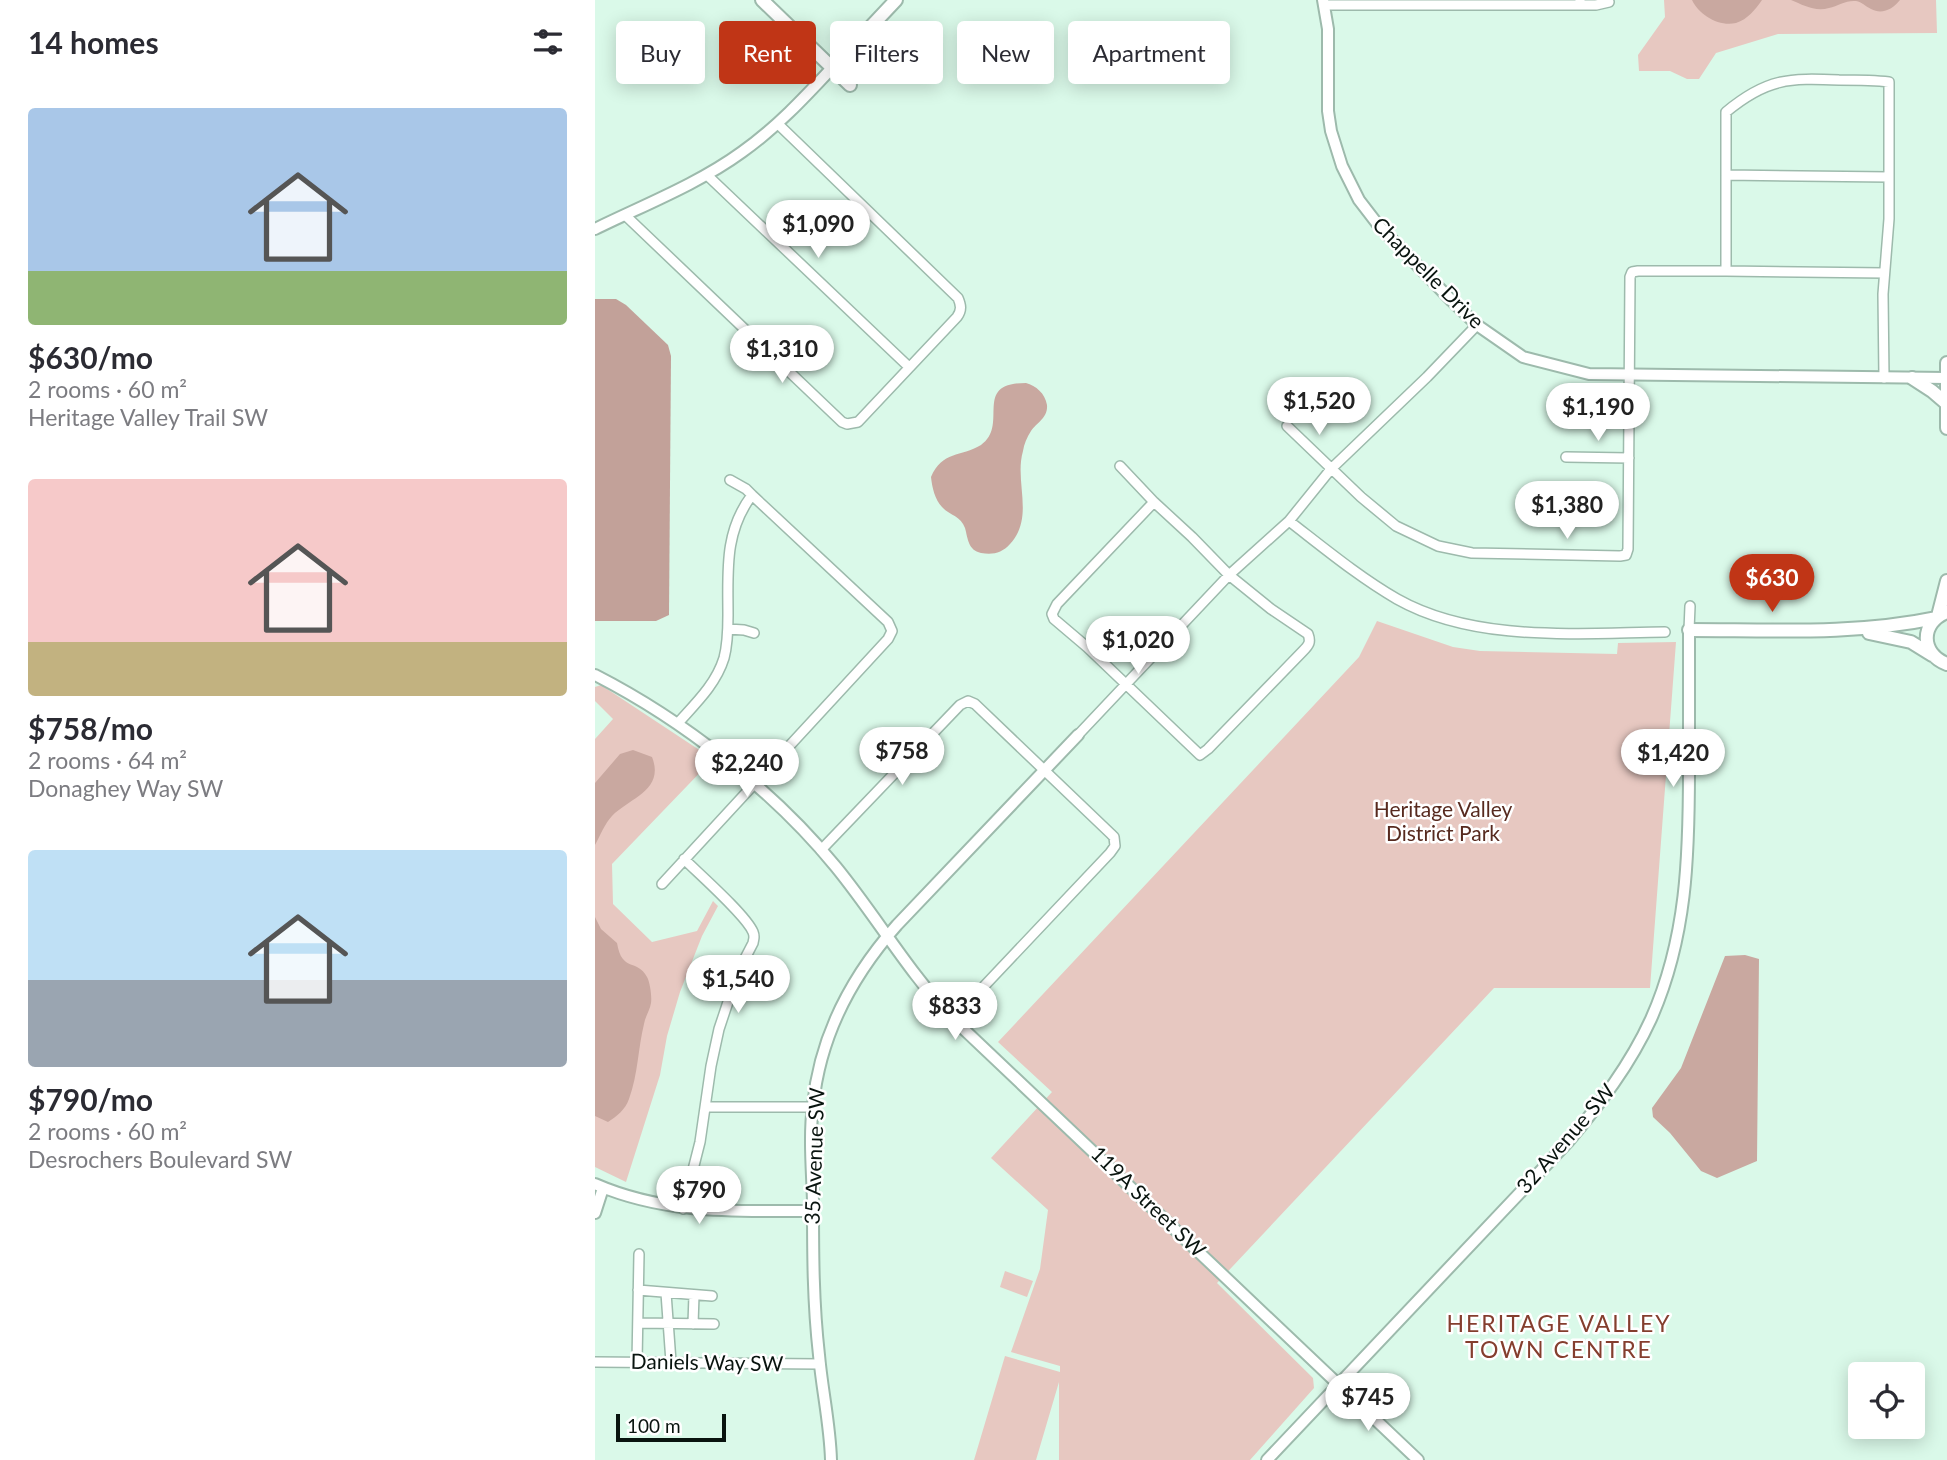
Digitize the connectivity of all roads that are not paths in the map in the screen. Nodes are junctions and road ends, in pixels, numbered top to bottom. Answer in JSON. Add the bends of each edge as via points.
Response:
{"nodes":[{"id":1,"x":762,"y":0,"type":"edge"},
{"id":2,"x":896,"y":0,"type":"edge"},
{"id":3,"x":1580,"y":2,"type":"edge"},
{"id":4,"x":1609,"y":2,"type":"dead end"},
{"id":5,"x":1324,"y":3,"type":"edge"},
{"id":6,"x":876,"y":21,"type":"edge"},
{"id":7,"x":830,"y":66,"type":"edge"},
{"id":8,"x":830,"y":70,"type":"edge"},
{"id":9,"x":778,"y":124,"type":"junction"},
{"id":10,"x":707,"y":175,"type":"junction"},
{"id":11,"x":1726,"y":176,"type":"junction"},
{"id":12,"x":1889,"y":177,"type":"junction"},
{"id":13,"x":625,"y":215,"type":"junction"},
{"id":14,"x":595,"y":229,"type":"edge"},
{"id":15,"x":1727,"y":271,"type":"junction"},
{"id":16,"x":1884,"y":273,"type":"junction"},
{"id":17,"x":1477,"y":326,"type":"junction"},
{"id":18,"x":1947,"y":363,"type":"edge"},
{"id":19,"x":909,"y":368,"type":"junction"},
{"id":20,"x":1630,"y":375,"type":"junction"},
{"id":21,"x":1884,"y":378,"type":"junction"},
{"id":22,"x":1912,"y":378,"type":"junction"},
{"id":23,"x":1947,"y":378,"type":"edge"},
{"id":24,"x":1946,"y":403,"type":"edge"},
{"id":25,"x":1287,"y":426,"type":"dead end"},
{"id":26,"x":1947,"y":428,"type":"edge"},
{"id":27,"x":1566,"y":457,"type":"dead end"},
{"id":28,"x":1629,"y":458,"type":"junction"},
{"id":29,"x":1120,"y":466,"type":"dead end"},
{"id":30,"x":1331,"y":469,"type":"junction"},
{"id":31,"x":730,"y":480,"type":"dead end"},
{"id":32,"x":752,"y":495,"type":"junction"},
{"id":33,"x":1154,"y":502,"type":"junction"},
{"id":34,"x":1289,"y":521,"type":"junction"},
{"id":35,"x":1229,"y":575,"type":"junction"},
{"id":36,"x":1947,"y":581,"type":"edge"},
{"id":37,"x":1690,"y":607,"type":"dead end"},
{"id":38,"x":1940,"y":616,"type":"edge"},
{"id":39,"x":728,"y":629,"type":"junction"},
{"id":40,"x":1689,"y":630,"type":"junction"},
{"id":41,"x":1855,"y":630,"type":"junction"},
{"id":42,"x":1665,"y":632,"type":"dead end"},
{"id":43,"x":754,"y":633,"type":"dead end"},
{"id":44,"x":1933,"y":655,"type":"junction"},
{"id":45,"x":1947,"y":664,"type":"edge"},
{"id":46,"x":595,"y":675,"type":"edge"},
{"id":47,"x":1126,"y":686,"type":"junction"},
{"id":48,"x":678,"y":723,"type":"junction"},
{"id":49,"x":1078,"y":735,"type":"joint"},
{"id":50,"x":1045,"y":770,"type":"junction"},
{"id":51,"x":754,"y":784,"type":"junction"},
{"id":52,"x":821,"y":850,"type":"junction"},
{"id":53,"x":684,"y":859,"type":"junction"},
{"id":54,"x":662,"y":884,"type":"dead end"},
{"id":55,"x":888,"y":935,"type":"junction"},
{"id":56,"x":953,"y":1018,"type":"junction"},
{"id":57,"x":706,"y":1107,"type":"junction"},
{"id":58,"x":813,"y":1107,"type":"junction"},
{"id":59,"x":599,"y":1186,"type":"edge"},
{"id":60,"x":683,"y":1209,"type":"junction"},
{"id":61,"x":813,"y":1211,"type":"junction"},
{"id":62,"x":595,"y":1213,"type":"edge"},
{"id":63,"x":639,"y":1254,"type":"dead end"},
{"id":64,"x":638,"y":1290,"type":"junction"},
{"id":65,"x":666,"y":1293,"type":"junction"},
{"id":66,"x":694,"y":1295,"type":"junction"},
{"id":67,"x":712,"y":1296,"type":"dead end"},
{"id":68,"x":638,"y":1323,"type":"junction"},
{"id":69,"x":668,"y":1324,"type":"junction"},
{"id":70,"x":693,"y":1324,"type":"junction"},
{"id":71,"x":714,"y":1324,"type":"dead end"},
{"id":72,"x":595,"y":1362,"type":"edge"},
{"id":73,"x":638,"y":1362,"type":"junction"},
{"id":74,"x":671,"y":1362,"type":"junction"},
{"id":75,"x":820,"y":1364,"type":"junction"},
{"id":76,"x":1340,"y":1384,"type":"junction"},
{"id":77,"x":831,"y":1460,"type":"edge"},
{"id":78,"x":1267,"y":1460,"type":"edge"},
{"id":79,"x":1418,"y":1460,"type":"edge"}],
"edges":[{"from":1,"to":7,"type":"main road"},
{"from":2,"to":6,"type":"main road"},
{"from":3,"to":4,"type":"street"},
{"from":3,"to":5,"type":"street"},
{"from":5,"to":17,"type":"street","name":"Chappelle Drive","via":[[1328,111],[1342,166],[1379,226]]},
{"from":8,"to":9,"type":"street"},
{"from":9,"to":10,"type":"street"},
{"from":9,"to":19,"type":"street","via":[[958,298],[960,313]]},
{"from":10,"to":13,"type":"street"},
{"from":10,"to":19,"type":"street"},
{"from":11,"to":12,"type":"street"},
{"from":11,"to":12,"type":"street","via":[[1727,112],[1773,84],[1806,79],[1889,82]]},
{"from":11,"to":15,"type":"street"},
{"from":12,"to":16,"type":"street"},
{"from":13,"to":14,"type":"street"},
{"from":13,"to":19,"type":"street","via":[[842,422],[858,422]]},
{"from":15,"to":16,"type":"street"},
{"from":15,"to":20,"type":"street","via":[[1632,272]]},
{"from":16,"to":21,"type":"street"},
{"from":17,"to":20,"type":"street","name":"Chappelle Drive","via":[[1523,357],[1589,374]]},
{"from":17,"to":30,"type":"street"},
{"from":18,"to":23,"type":"main road"},
{"from":20,"to":21,"type":"street","name":"Chappelle Drive"},
{"from":20,"to":28,"type":"street"},
{"from":21,"to":22,"type":"street","name":"Chappelle Drive"},
{"from":22,"to":23,"type":"street","name":"Chappelle Drive"},
{"from":22,"to":24,"type":"main road"},
{"from":23,"to":24,"type":"main road"},
{"from":24,"to":26,"type":"main road"},
{"from":25,"to":30,"type":"street"},
{"from":27,"to":28,"type":"street"},
{"from":28,"to":30,"type":"street","via":[[1628,550],[1620,556],[1472,553],[1437,546],[1396,526]]},
{"from":29,"to":33,"type":"street"},
{"from":30,"to":34,"type":"street"},
{"from":31,"to":32,"type":"street"},
{"from":32,"to":39,"type":"street","via":[[738,517],[730,544]]},
{"from":32,"to":51,"type":"street","via":[[888,622],[892,631]]},
{"from":33,"to":35,"type":"street"},
{"from":33,"to":47,"type":"street","via":[[1052,614]]},
{"from":34,"to":35,"type":"street"},
{"from":34,"to":42,"type":"street","via":[[1399,600],[1464,625],[1547,633]]},
{"from":35,"to":47,"type":"street"},
{"from":35,"to":47,"type":"street","via":[[1308,634],[1308,645],[1200,755]]},
{"from":36,"to":38,"type":"main road"},
{"from":37,"to":40,"type":"street","name":"32 Avenue SW"},
{"from":38,"to":41,"type":"main road"},
{"from":38,"to":44,"type":"main road","via":[[1927,632]]},
{"from":39,"to":43,"type":"street"},
{"from":39,"to":48,"type":"street","via":[[716,675],[705,695]]},
{"from":40,"to":41,"type":"main road"},
{"from":40,"to":76,"type":"street","name":"32 Avenue SW","via":[[1685,897],[1672,958],[1651,1018],[1623,1071],[1594,1111]]},
{"from":41,"to":44,"type":"main road","via":[[1911,642]]},
{"from":44,"to":45,"type":"main road"},
{"from":46,"to":48,"type":"street","name":"119A Street SW"},
{"from":47,"to":49,"type":"street"},
{"from":48,"to":51,"type":"street","name":"119A Street SW"},
{"from":49,"to":50,"type":"street","name":"35 Avenue SW"},
{"from":50,"to":52,"type":"street","via":[[968,701]]},
{"from":50,"to":55,"type":"street","name":"35 Avenue SW"},
{"from":50,"to":56,"type":"street","via":[[1111,834],[1115,846]]},
{"from":51,"to":52,"type":"street","name":"119A Street SW"},
{"from":51,"to":53,"type":"street"},
{"from":52,"to":55,"type":"street","name":"119A Street SW"},
{"from":53,"to":54,"type":"street"},
{"from":53,"to":57,"type":"street","via":[[754,935],[724,1010]]},
{"from":55,"to":56,"type":"street","name":"119A Street SW"},
{"from":55,"to":58,"type":"street","name":"35 Avenue SW","via":[[852,983],[833,1023],[819,1065]]},
{"from":56,"to":76,"type":"street","name":"119A Street SW"},
{"from":57,"to":58,"type":"street"},
{"from":57,"to":60,"type":"street"},
{"from":58,"to":61,"type":"street","name":"35 Avenue SW"},
{"from":59,"to":60,"type":"street"},
{"from":59,"to":62,"type":"street"},
{"from":60,"to":61,"type":"street"},
{"from":61,"to":75,"type":"street","name":"35 Avenue SW","via":[[813,1297]]},
{"from":63,"to":64,"type":"street"},
{"from":64,"to":65,"type":"street"},
{"from":64,"to":68,"type":"street"},
{"from":65,"to":66,"type":"street"},
{"from":65,"to":69,"type":"street"},
{"from":66,"to":67,"type":"street"},
{"from":66,"to":70,"type":"street"},
{"from":68,"to":69,"type":"street"},
{"from":68,"to":73,"type":"street"},
{"from":69,"to":70,"type":"street"},
{"from":69,"to":74,"type":"street"},
{"from":70,"to":71,"type":"street"},
{"from":72,"to":73,"type":"street","name":"Daniels Way SW"},
{"from":73,"to":74,"type":"street","name":"Daniels Way SW"},
{"from":74,"to":75,"type":"street","name":"Daniels Way SW"},
{"from":75,"to":77,"type":"street","name":"35 Avenue SW"},
{"from":76,"to":78,"type":"street","name":"32 Avenue SW"},
{"from":76,"to":79,"type":"street","name":"119A Street SW"}]}
